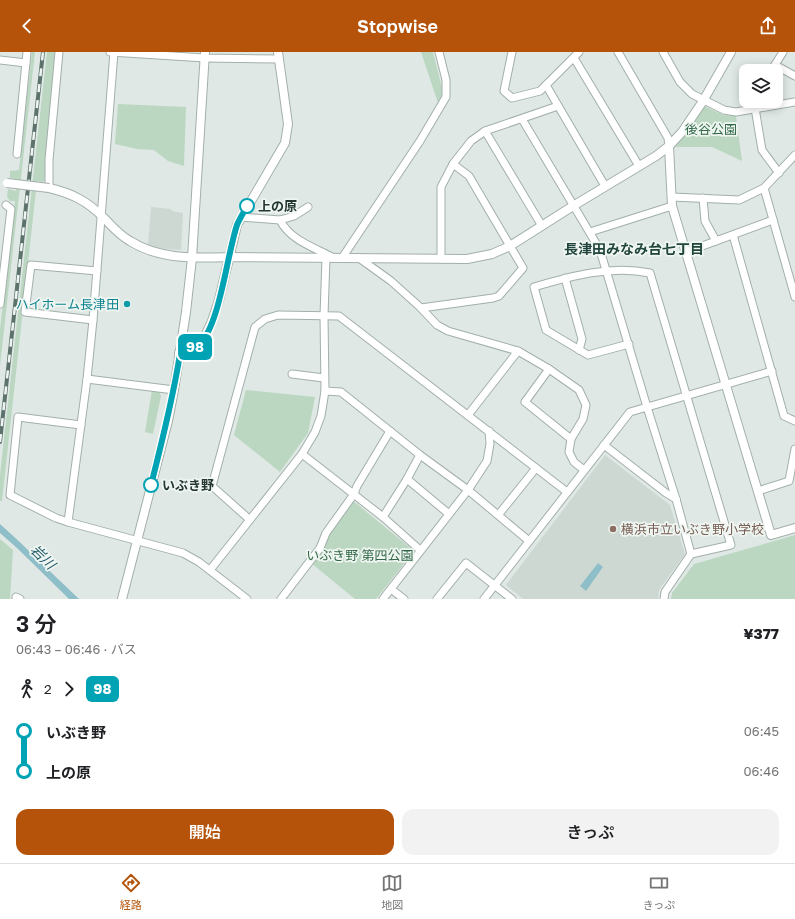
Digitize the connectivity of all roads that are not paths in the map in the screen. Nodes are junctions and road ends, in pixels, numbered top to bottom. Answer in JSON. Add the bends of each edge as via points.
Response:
{"nodes":[{"id":1,"x":27,"y":52,"type":"edge"},
{"id":2,"x":59,"y":52,"type":"edge"},
{"id":3,"x":109,"y":52,"type":"edge"},
{"id":4,"x":114,"y":52,"type":"edge"},
{"id":5,"x":439,"y":52,"type":"edge"},
{"id":6,"x":512,"y":52,"type":"edge"},
{"id":7,"x":579,"y":52,"type":"edge"},
{"id":8,"x":618,"y":52,"type":"edge"},
{"id":9,"x":731,"y":52,"type":"edge"},
{"id":10,"x":782,"y":52,"type":"edge"},
{"id":11,"x":666,"y":53,"type":"edge"},
{"id":12,"x":205,"y":55,"type":"edge"},
{"id":13,"x":279,"y":56,"type":"edge"},
{"id":14,"x":574,"y":58,"type":"junction"},
{"id":15,"x":0,"y":60,"type":"edge"},
{"id":16,"x":26,"y":63,"type":"junction"},
{"id":17,"x":775,"y":64,"type":"edge"},
{"id":18,"x":783,"y":72,"type":"edge"},
{"id":19,"x":795,"y":76,"type":"edge"},
{"id":20,"x":546,"y":85,"type":"junction"},
{"id":21,"x":703,"y":101,"type":"junction"},
{"id":22,"x":795,"y":102,"type":"edge"},
{"id":23,"x":783,"y":103,"type":"edge"},
{"id":24,"x":558,"y":106,"type":"junction"},
{"id":25,"x":746,"y":108,"type":"edge"},
{"id":26,"x":757,"y":108,"type":"edge"},
{"id":27,"x":522,"y":119,"type":"junction"},
{"id":28,"x":485,"y":131,"type":"junction"},
{"id":29,"x":669,"y":146,"type":"junction"},
{"id":30,"x":17,"y":154,"type":"dead end"},
{"id":31,"x":795,"y":155,"type":"edge"},
{"id":32,"x":453,"y":164,"type":"junction"},
{"id":33,"x":640,"y":166,"type":"junction"},
{"id":34,"x":779,"y":172,"type":"junction"},
{"id":35,"x":3,"y":183,"type":"edge"},
{"id":36,"x":606,"y":186,"type":"junction"},
{"id":37,"x":49,"y":188,"type":"junction"},
{"id":38,"x":764,"y":188,"type":"junction"},
{"id":39,"x":703,"y":198,"type":"junction"},
{"id":40,"x":672,"y":201,"type":"junction"},
{"id":41,"x":6,"y":205,"type":"dead end"},
{"id":42,"x":573,"y":206,"type":"junction"},
{"id":43,"x":308,"y":207,"type":"dead end"},
{"id":44,"x":101,"y":215,"type":"junction"},
{"id":45,"x":241,"y":217,"type":"junction"},
{"id":46,"x":280,"y":220,"type":"junction"},
{"id":47,"x":773,"y":220,"type":"junction"},
{"id":48,"x":542,"y":226,"type":"junction"},
{"id":49,"x":590,"y":232,"type":"junction"},
{"id":50,"x":733,"y":235,"type":"junction"},
{"id":51,"x":716,"y":241,"type":"junction"},
{"id":52,"x":510,"y":246,"type":"junction"},
{"id":53,"x":3,"y":248,"type":"edge"},
{"id":54,"x":686,"y":252,"type":"junction"},
{"id":55,"x":229,"y":257,"type":"junction"},
{"id":56,"x":192,"y":258,"type":"junction"},
{"id":57,"x":334,"y":258,"type":"junction"},
{"id":58,"x":359,"y":258,"type":"junction"},
{"id":59,"x":441,"y":259,"type":"junction"},
{"id":60,"x":607,"y":270,"type":"junction"},
{"id":61,"x":97,"y":271,"type":"junction"},
{"id":62,"x":565,"y":278,"type":"junction"},
{"id":63,"x":795,"y":297,"type":"edge"},
{"id":64,"x":0,"y":304,"type":"edge"},
{"id":65,"x":421,"y":308,"type":"junction"},
{"id":66,"x":324,"y":315,"type":"junction"},
{"id":67,"x":93,"y":320,"type":"junction"},
{"id":68,"x":629,"y":344,"type":"junction"},
{"id":69,"x":579,"y":350,"type":"junction"},
{"id":70,"x":518,"y":351,"type":"junction"},
{"id":71,"x":180,"y":354,"type":"junction"},
{"id":72,"x":549,"y":369,"type":"junction"},
{"id":73,"x":772,"y":371,"type":"junction"},
{"id":74,"x":292,"y":374,"type":"dead end"},
{"id":75,"x":324,"y":378,"type":"junction"},
{"id":76,"x":87,"y":380,"type":"junction"},
{"id":77,"x":727,"y":384,"type":"junction"},
{"id":78,"x":174,"y":390,"type":"junction"},
{"id":79,"x":325,"y":391,"type":"junction"},
{"id":80,"x":686,"y":396,"type":"junction"},
{"id":81,"x":647,"y":407,"type":"junction"},
{"id":82,"x":468,"y":415,"type":"junction"},
{"id":83,"x":795,"y":421,"type":"edge"},
{"id":84,"x":81,"y":425,"type":"junction"},
{"id":85,"x":390,"y":431,"type":"junction"},
{"id":86,"x":489,"y":431,"type":"junction"},
{"id":87,"x":571,"y":438,"type":"junction"},
{"id":88,"x":604,"y":445,"type":"junction"},
{"id":89,"x":795,"y":449,"type":"edge"},
{"id":90,"x":302,"y":454,"type":"junction"},
{"id":91,"x":420,"y":455,"type":"junction"},
{"id":92,"x":536,"y":468,"type":"junction"},
{"id":93,"x":584,"y":470,"type":"junction"},
{"id":94,"x":407,"y":479,"type":"junction"},
{"id":95,"x":468,"y":490,"type":"junction"},
{"id":96,"x":758,"y":491,"type":"junction"},
{"id":97,"x":567,"y":492,"type":"junction"},
{"id":98,"x":354,"y":494,"type":"junction"},
{"id":99,"x":676,"y":499,"type":"junction"},
{"id":100,"x":449,"y":514,"type":"junction"},
{"id":101,"x":498,"y":514,"type":"junction"},
{"id":102,"x":383,"y":517,"type":"junction"},
{"id":103,"x":249,"y":519,"type":"junction"},
{"id":104,"x":68,"y":522,"type":"junction"},
{"id":105,"x":795,"y":528,"type":"edge"},
{"id":106,"x":136,"y":541,"type":"junction"},
{"id":107,"x":529,"y":541,"type":"junction"},
{"id":108,"x":420,"y":550,"type":"junction"},
{"id":109,"x":691,"y":554,"type":"junction"},
{"id":110,"x":210,"y":570,"type":"junction"},
{"id":111,"x":494,"y":585,"type":"junction"},
{"id":112,"x":391,"y":589,"type":"junction"},
{"id":113,"x":16,"y":599,"type":"edge"},
{"id":114,"x":20,"y":599,"type":"edge"},
{"id":115,"x":122,"y":599,"type":"edge"},
{"id":116,"x":247,"y":599,"type":"edge"},
{"id":117,"x":281,"y":599,"type":"edge"},
{"id":118,"x":383,"y":599,"type":"edge"},
{"id":119,"x":404,"y":599,"type":"edge"},
{"id":120,"x":437,"y":599,"type":"edge"},
{"id":121,"x":484,"y":599,"type":"edge"},
{"id":122,"x":512,"y":599,"type":"edge"},
{"id":123,"x":664,"y":599,"type":"edge"}],
"edges":[{"from":1,"to":16,"type":"street"},
{"from":2,"to":37,"type":"street","via":[[49,160]]},
{"from":3,"to":4,"type":"street"},
{"from":4,"to":12,"type":"street"},
{"from":4,"to":44,"type":"street"},
{"from":5,"to":57,"type":"street","via":[[446,80],[446,97],[408,159]]},
{"from":6,"to":20,"type":"street","via":[[504,91],[512,98],[540,91]]},
{"from":7,"to":14,"type":"street"},
{"from":8,"to":29,"type":"street","via":[[668,138]]},
{"from":9,"to":21,"type":"street"},
{"from":10,"to":17,"type":"street"},
{"from":11,"to":21,"type":"street","via":[[680,82]]},
{"from":12,"to":13,"type":"street"},
{"from":12,"to":56,"type":"street"},
{"from":13,"to":45,"type":"street","via":[[288,124],[285,143]]},
{"from":14,"to":20,"type":"street"},
{"from":14,"to":33,"type":"street"},
{"from":15,"to":16,"type":"street"},
{"from":16,"to":30,"type":"street"},
{"from":18,"to":19,"type":"street"},
{"from":20,"to":24,"type":"street"},
{"from":21,"to":25,"type":"street","via":[[736,112]]},
{"from":21,"to":29,"type":"street"},
{"from":22,"to":23,"type":"street"},
{"from":24,"to":27,"type":"street"},
{"from":24,"to":36,"type":"street"},
{"from":26,"to":34,"type":"street","via":[[762,150]]},
{"from":27,"to":28,"type":"street"},
{"from":27,"to":42,"type":"street"},
{"from":28,"to":32,"type":"street","via":[[471,141]]},
{"from":28,"to":48,"type":"street"},
{"from":29,"to":33,"type":"street"},
{"from":29,"to":40,"type":"street"},
{"from":31,"to":34,"type":"street"},
{"from":32,"to":52,"type":"street","via":[[469,176]]},
{"from":32,"to":59,"type":"street","via":[[441,187]]},
{"from":33,"to":36,"type":"street"},
{"from":34,"to":38,"type":"street"},
{"from":35,"to":37,"type":"street","bridge":true},
{"from":36,"to":42,"type":"street"},
{"from":37,"to":44,"type":"street","via":[[79,198]]},
{"from":38,"to":39,"type":"street","via":[[739,200]]},
{"from":38,"to":47,"type":"street"},
{"from":39,"to":40,"type":"street"},
{"from":39,"to":51,"type":"street","via":[[705,221]]},
{"from":40,"to":49,"type":"street"},
{"from":40,"to":54,"type":"street"},
{"from":41,"to":53,"type":"street","via":[[11,209]]},
{"from":42,"to":48,"type":"street"},
{"from":42,"to":49,"type":"street"},
{"from":43,"to":46,"type":"street","via":[[294,216]]},
{"from":44,"to":56,"type":"street","via":[[120,235],[144,249]]},
{"from":44,"to":61,"type":"street"},
{"from":45,"to":46,"type":"street"},
{"from":45,"to":55,"type":"street"},
{"from":46,"to":57,"type":"street","via":[[291,234]]},
{"from":47,"to":50,"type":"street"},
{"from":47,"to":63,"type":"street"},
{"from":48,"to":52,"type":"street"},
{"from":49,"to":60,"type":"street"},
{"from":50,"to":51,"type":"street"},
{"from":50,"to":73,"type":"street"},
{"from":51,"to":54,"type":"street"},
{"from":52,"to":59,"type":"street","via":[[492,254],[467,259]]},
{"from":52,"to":65,"type":"street","via":[[523,268],[499,296]]},
{"from":53,"to":64,"type":"street"},
{"from":54,"to":77,"type":"street","via":[[686,264]]},
{"from":55,"to":56,"type":"street"},
{"from":55,"to":57,"type":"street"},
{"from":55,"to":71,"type":"street","via":[[219,300],[206,334],[200,344]]},
{"from":56,"to":71,"type":"street"},
{"from":57,"to":58,"type":"street"},
{"from":57,"to":66,"type":"street"},
{"from":58,"to":59,"type":"street"},
{"from":58,"to":65,"type":"street","via":[[391,281]]},
{"from":60,"to":62,"type":"street"},
{"from":60,"to":68,"type":"street"},
{"from":60,"to":80,"type":"street","via":[[652,273]]},
{"from":61,"to":67,"type":"street"},
{"from":61,"to":67,"type":"street","via":[[31,265],[25,312]]},
{"from":62,"to":69,"type":"street","via":[[582,339]]},
{"from":62,"to":69,"type":"street","via":[[534,287],[546,330]]},
{"from":65,"to":70,"type":"street","via":[[437,325],[448,331]]},
{"from":66,"to":75,"type":"street"},
{"from":66,"to":82,"type":"street","via":[[339,316]]},
{"from":66,"to":103,"type":"street","via":[[278,315],[265,319],[255,326],[212,486]]},
{"from":67,"to":76,"type":"street"},
{"from":68,"to":69,"type":"street","via":[[588,355]]},
{"from":68,"to":81,"type":"street"},
{"from":70,"to":72,"type":"street"},
{"from":70,"to":82,"type":"street"},
{"from":71,"to":78,"type":"street"},
{"from":72,"to":87,"type":"street","via":[[580,390],[586,405],[583,419]]},
{"from":72,"to":87,"type":"street","via":[[524,402]]},
{"from":73,"to":77,"type":"street"},
{"from":73,"to":83,"type":"street","via":[[784,416]]},
{"from":74,"to":75,"type":"street"},
{"from":75,"to":79,"type":"street"},
{"from":76,"to":78,"type":"street"},
{"from":76,"to":84,"type":"street"},
{"from":77,"to":80,"type":"street"},
{"from":77,"to":96,"type":"street"},
{"from":78,"to":106,"type":"street"},
{"from":79,"to":85,"type":"street","via":[[340,392]]},
{"from":79,"to":90,"type":"street","via":[[321,416]]},
{"from":80,"to":81,"type":"street"},
{"from":80,"to":109,"type":"street","via":[[731,545]]},
{"from":81,"to":88,"type":"street","via":[[630,412]]},
{"from":81,"to":99,"type":"street"},
{"from":82,"to":86,"type":"street"},
{"from":84,"to":104,"type":"street"},
{"from":84,"to":104,"type":"street","via":[[18,417],[10,495]]},
{"from":85,"to":91,"type":"street"},
{"from":85,"to":98,"type":"street"},
{"from":86,"to":92,"type":"street"},
{"from":86,"to":95,"type":"street","via":[[487,461]]},
{"from":87,"to":93,"type":"street","via":[[569,452],[574,462]]},
{"from":88,"to":93,"type":"street"},
{"from":88,"to":99,"type":"street"},
{"from":89,"to":96,"type":"street","via":[[788,481]]},
{"from":90,"to":98,"type":"street"},
{"from":90,"to":103,"type":"street"},
{"from":91,"to":94,"type":"street"},
{"from":91,"to":95,"type":"street"},
{"from":92,"to":97,"type":"street"},
{"from":92,"to":101,"type":"street"},
{"from":93,"to":97,"type":"street"},
{"from":94,"to":100,"type":"street"},
{"from":94,"to":102,"type":"street"},
{"from":95,"to":100,"type":"street"},
{"from":95,"to":101,"type":"street"},
{"from":96,"to":105,"type":"street","via":[[771,535]]},
{"from":97,"to":107,"type":"street"},
{"from":98,"to":102,"type":"street"},
{"from":98,"to":117,"type":"street","via":[[326,533],[320,548]]},
{"from":99,"to":109,"type":"street"},
{"from":100,"to":108,"type":"street"},
{"from":101,"to":107,"type":"street"},
{"from":102,"to":108,"type":"street"},
{"from":103,"to":110,"type":"street"},
{"from":104,"to":106,"type":"street"},
{"from":106,"to":110,"type":"street","via":[[183,553]]},
{"from":106,"to":115,"type":"street"},
{"from":107,"to":111,"type":"street"},
{"from":108,"to":112,"type":"street"},
{"from":109,"to":123,"type":"street","via":[[665,592]]},
{"from":110,"to":116,"type":"street"},
{"from":111,"to":120,"type":"street","via":[[466,563]]},
{"from":111,"to":121,"type":"street"},
{"from":111,"to":122,"type":"street"},
{"from":112,"to":118,"type":"street"},
{"from":112,"to":119,"type":"street"},
{"from":113,"to":114,"type":"street"}]}
